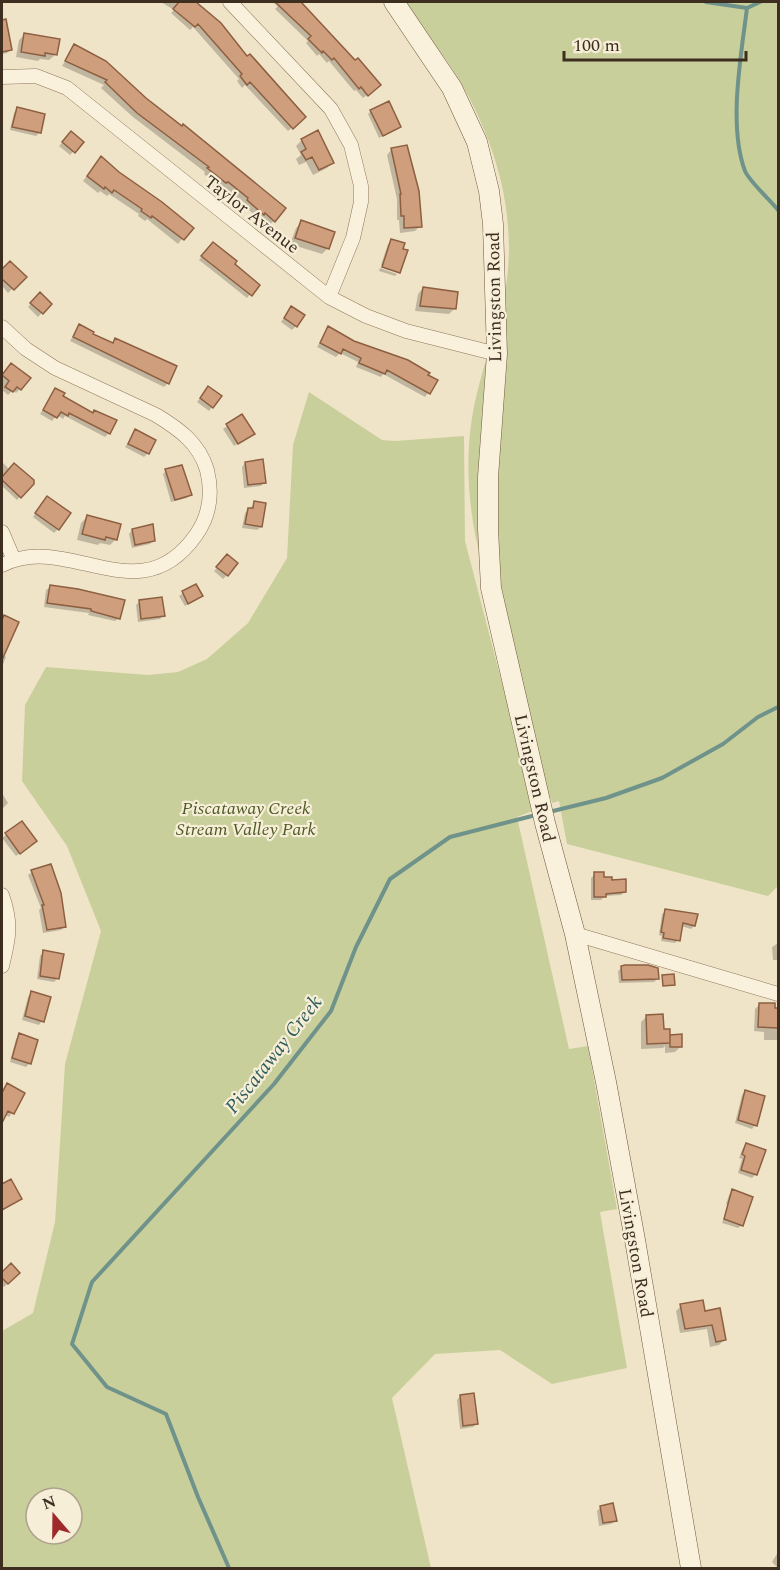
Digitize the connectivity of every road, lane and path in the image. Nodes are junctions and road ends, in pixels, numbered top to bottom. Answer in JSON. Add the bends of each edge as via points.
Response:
{"nodes":[{"id":1,"x":231,"y":2,"type":"edge"},
{"id":2,"x":394,"y":2,"type":"edge"},
{"id":3,"x":2,"y":77,"type":"edge"},
{"id":4,"x":329,"y":297,"type":"junction"},
{"id":5,"x":2,"y":327,"type":"edge"},
{"id":6,"x":497,"y":354,"type":"junction"},
{"id":7,"x":2,"y":532,"type":"edge"},
{"id":8,"x":8,"y":563,"type":"edge"},
{"id":9,"x":2,"y":895,"type":"edge"},
{"id":10,"x":575,"y":934,"type":"junction"},
{"id":11,"x":2,"y":966,"type":"edge"},
{"id":12,"x":778,"y":994,"type":"edge"},
{"id":13,"x":691,"y":1569,"type":"edge"}],
"edges":[{"from":1,"to":4,"type":"street","via":[[331,109],[351,145],[361,202],[344,266]]},
{"from":2,"to":6,"type":"main road","name":"Livingston Road","via":[[452,88],[484,165],[493,224]]},
{"from":3,"to":4,"type":"street","name":"Taylor Avenue","via":[[36,76],[67,88]]},
{"from":4,"to":6,"type":"street","name":"Taylor Avenue","via":[[406,332]]},
{"from":5,"to":8,"type":"street","via":[[48,364],[171,424],[199,450],[208,473],[211,497],[203,524],[189,545],[172,560],[152,568],[138,572],[108,570],[48,556]]},
{"from":6,"to":10,"type":"main road","name":"Livingston Road","via":[[488,477],[491,588],[534,778]]},
{"from":7,"to":8,"type":"street"},
{"from":9,"to":11,"type":"street","via":[[9,930]]},
{"from":10,"to":12,"type":"street"},
{"from":10,"to":13,"type":"main road","name":"Livingston Road","via":[[633,1228]]}]}
